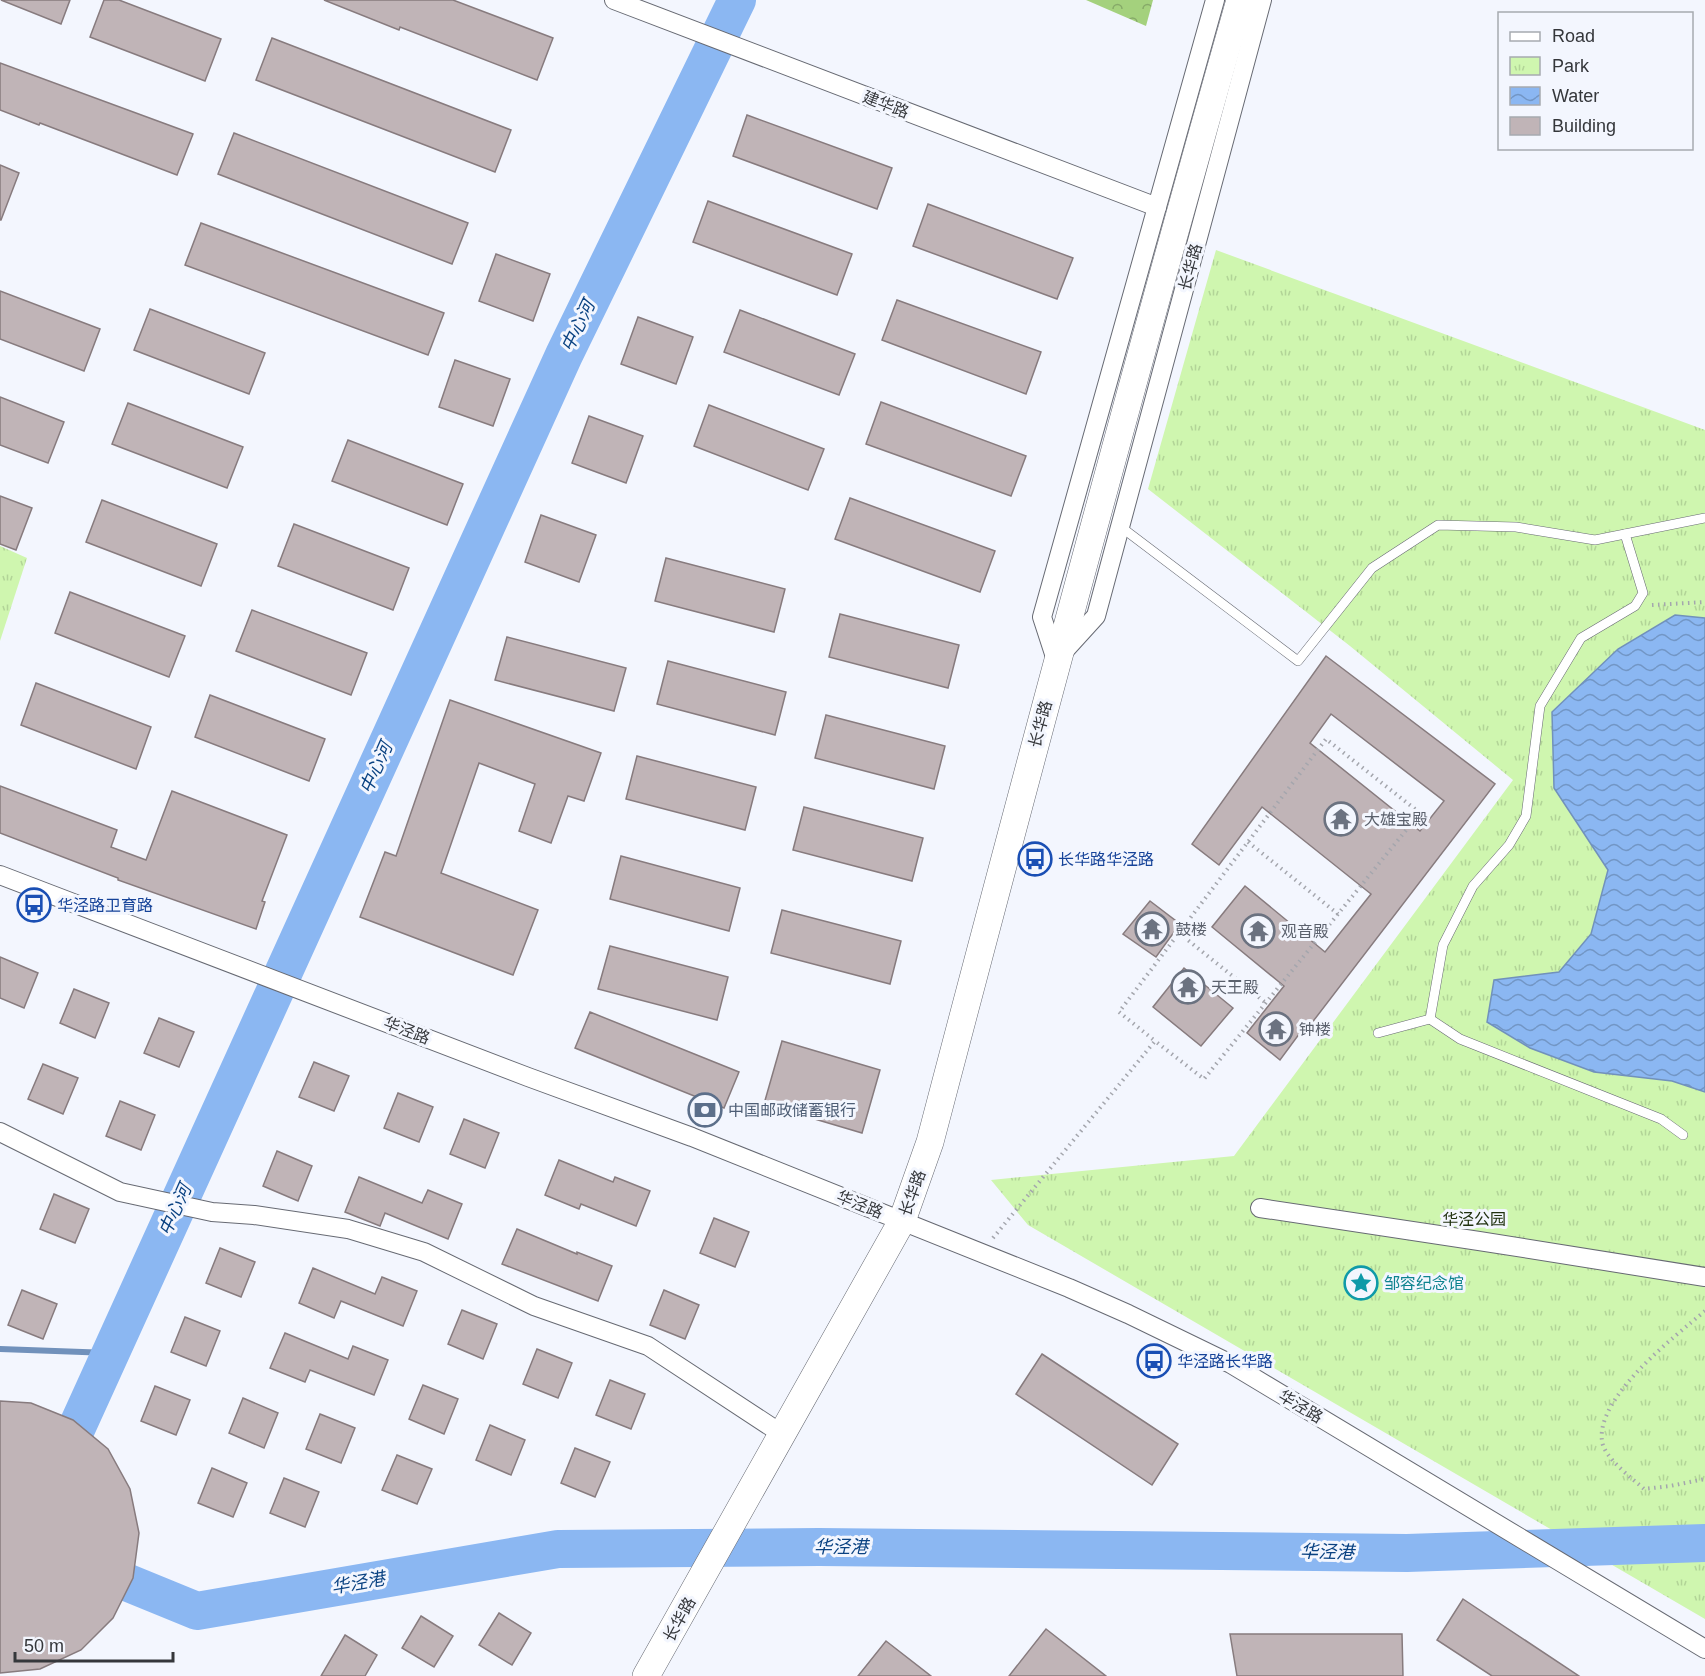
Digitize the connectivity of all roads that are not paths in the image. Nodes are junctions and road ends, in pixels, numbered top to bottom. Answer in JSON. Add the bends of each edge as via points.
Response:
{"nodes":[{"id":1,"x":614,"y":0,"type":"edge"},
{"id":2,"x":1215,"y":0,"type":"edge"},
{"id":3,"x":1240,"y":0,"type":"edge"},
{"id":4,"x":1262,"y":0,"type":"edge"},
{"id":5,"x":1157,"y":207,"type":"junction"},
{"id":6,"x":1705,"y":518,"type":"edge"},
{"id":7,"x":1121,"y":527,"type":"junction"},
{"id":8,"x":1625,"y":534,"type":"junction"},
{"id":9,"x":1056,"y":660,"type":"junction"},
{"id":10,"x":0,"y":875,"type":"edge"},
{"id":11,"x":1430,"y":1019,"type":"junction"},
{"id":12,"x":1378,"y":1033,"type":"dead end"},
{"id":13,"x":0,"y":1132,"type":"edge"},
{"id":14,"x":1683,"y":1135,"type":"dead end"},
{"id":15,"x":1260,"y":1209,"type":"dead end"},
{"id":16,"x":902,"y":1221,"type":"junction"},
{"id":17,"x":1705,"y":1277,"type":"edge"},
{"id":18,"x":782,"y":1434,"type":"junction"},
{"id":19,"x":1705,"y":1649,"type":"edge"},
{"id":20,"x":646,"y":1676,"type":"edge"}],
"edges":[{"from":1,"to":5,"type":"street","name":"建华路"},
{"from":2,"to":5,"type":"street"},
{"from":3,"to":9,"type":"street","name":"长华路"},
{"from":4,"to":7,"type":"street","name":"长华路"},
{"from":5,"to":9,"type":"street","via":[[1042,616]]},
{"from":6,"to":8,"type":"lane"},
{"from":7,"to":8,"type":"lane","via":[[1298,661],[1372,568],[1437,525],[1516,527],[1595,540]]},
{"from":7,"to":9,"type":"street","name":"长华路","via":[[1096,616]]},
{"from":8,"to":11,"type":"lane","via":[[1643,593],[1635,606],[1581,638],[1540,706],[1526,816],[1509,845],[1473,886],[1443,945]]},
{"from":9,"to":16,"type":"street","name":"长华路","via":[[930,1142]]},
{"from":10,"to":16,"type":"street","name":"华泾路","via":[[692,1137]]},
{"from":11,"to":12,"type":"lane"},
{"from":11,"to":14,"type":"lane","via":[[1460,1039],[1661,1119]]},
{"from":13,"to":18,"type":"street","via":[[120,1192],[212,1212],[348,1229],[424,1252],[534,1305],[648,1346]]},
{"from":15,"to":17,"type":"street"},
{"from":16,"to":18,"type":"street","name":"长华路"},
{"from":16,"to":19,"type":"street","name":"华泾路","via":[[1128,1314],[1231,1364]]},
{"from":18,"to":20,"type":"street","name":"长华路"}]}
